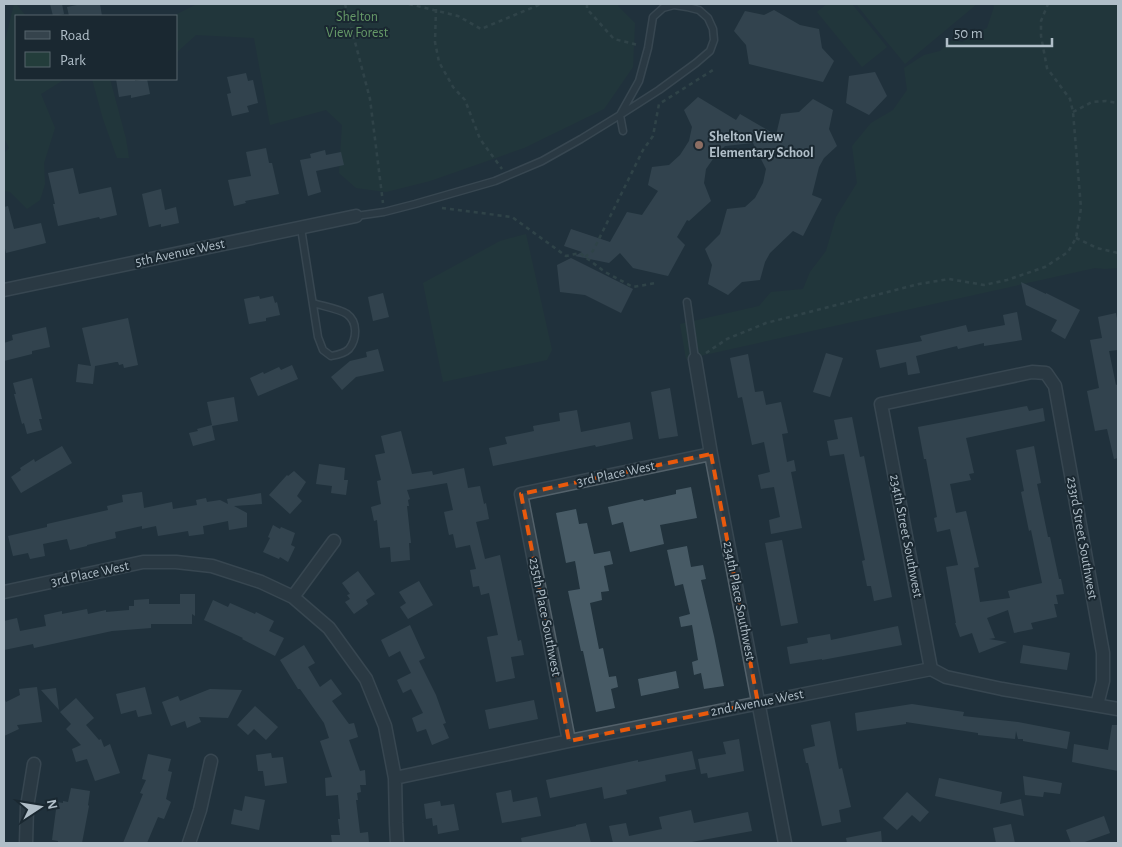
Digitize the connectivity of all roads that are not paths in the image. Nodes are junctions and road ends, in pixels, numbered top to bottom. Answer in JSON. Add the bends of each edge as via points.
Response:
{"nodes":[{"id":1,"x":620,"y":115,"type":"junction"},
{"id":2,"x":623,"y":131,"type":"dead end"},
{"id":3,"x":356,"y":216,"type":"joint"},
{"id":4,"x":301,"y":228,"type":"junction"},
{"id":5,"x":4,"y":290,"type":"edge"},
{"id":6,"x":687,"y":302,"type":"dead end"},
{"id":7,"x":314,"y":304,"type":"junction"},
{"id":8,"x":695,"y":359,"type":"joint"},
{"id":9,"x":882,"y":404,"type":"joint"},
{"id":10,"x":711,"y":454,"type":"junction"},
{"id":11,"x":521,"y":494,"type":"joint"},
{"id":12,"x":334,"y":541,"type":"dead end"},
{"id":13,"x":4,"y":592,"type":"edge"},
{"id":14,"x":294,"y":597,"type":"junction"},
{"id":15,"x":931,"y":669,"type":"junction"},
{"id":16,"x":758,"y":703,"type":"junction"},
{"id":17,"x":1097,"y":705,"type":"junction"},
{"id":18,"x":1118,"y":708,"type":"edge"},
{"id":19,"x":569,"y":741,"type":"junction"},
{"id":20,"x":211,"y":761,"type":"dead end"},
{"id":21,"x":34,"y":764,"type":"dead end"},
{"id":22,"x":395,"y":778,"type":"junction"},
{"id":23,"x":26,"y":843,"type":"edge"},
{"id":24,"x":189,"y":843,"type":"edge"},
{"id":25,"x":397,"y":843,"type":"edge"},
{"id":26,"x":785,"y":843,"type":"edge"}],
"edges":[{"from":1,"to":1,"type":"lane","via":[[710,51],[714,29],[699,10],[674,5],[663,8],[654,17],[639,81]]},
{"from":1,"to":2,"type":"lane"},
{"from":1,"to":3,"type":"lane","via":[[542,161],[495,181],[384,212]]},
{"from":3,"to":4,"type":"street","name":"5th Avenue West"},
{"from":4,"to":5,"type":"street","name":"5th Avenue West"},
{"from":4,"to":7,"type":"lane"},
{"from":6,"to":8,"type":"lane"},
{"from":7,"to":7,"type":"lane","via":[[318,338],[323,350],[331,356],[341,354],[352,341],[356,329],[354,320],[346,313]]},
{"from":8,"to":10,"type":"street","name":"234th Place Southwest"},
{"from":9,"to":15,"type":"street","name":"234th Street Southwest"},
{"from":9,"to":17,"type":"street","name":"233rd Street Southwest","via":[[1032,372],[1046,374],[1055,386],[1103,653],[1103,681]]},
{"from":10,"to":11,"type":"street","name":"3rd Place West"},
{"from":10,"to":16,"type":"street","name":"234th Place Southwest"},
{"from":11,"to":19,"type":"street","name":"235th Place Southwest"},
{"from":12,"to":14,"type":"street"},
{"from":13,"to":14,"type":"street","name":"3rd Place West","via":[[144,562],[176,562],[212,566]]},
{"from":14,"to":22,"type":"street","name":"3rd Place West","via":[[329,628],[366,678],[385,726]]},
{"from":15,"to":16,"type":"street","name":"2nd Avenue West"},
{"from":15,"to":17,"type":"street","via":[[946,677]]},
{"from":16,"to":19,"type":"street","name":"2nd Avenue West"},
{"from":16,"to":26,"type":"street","name":"234th Place Southwest"},
{"from":17,"to":18,"type":"street"},
{"from":19,"to":22,"type":"street","name":"2nd Avenue West"},
{"from":20,"to":24,"type":"street"},
{"from":21,"to":23,"type":"street","via":[[26,807]]},
{"from":22,"to":25,"type":"street","name":"3rd Place West"}]}
